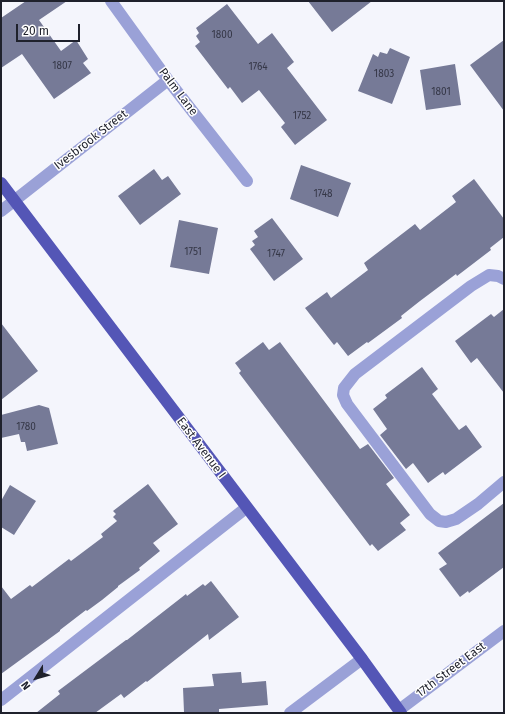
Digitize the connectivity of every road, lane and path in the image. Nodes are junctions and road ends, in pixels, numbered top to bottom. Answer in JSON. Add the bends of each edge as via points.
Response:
{"nodes":[{"id":1,"x":111,"y":1,"type":"edge"},
{"id":2,"x":168,"y":80,"type":"junction"},
{"id":3,"x":247,"y":181,"type":"dead end"},
{"id":4,"x":1,"y":183,"type":"edge"},
{"id":5,"x":14,"y":201,"type":"junction"},
{"id":6,"x":1,"y":211,"type":"edge"},
{"id":7,"x":504,"y":279,"type":"edge"},
{"id":8,"x":504,"y":482,"type":"edge"},
{"id":9,"x":246,"y":508,"type":"junction"},
{"id":10,"x":504,"y":631,"type":"edge"},
{"id":11,"x":362,"y":660,"type":"junction"},
{"id":12,"x":1,"y":700,"type":"edge"},
{"id":13,"x":400,"y":712,"type":"edge"},
{"id":14,"x":290,"y":713,"type":"edge"}],
"edges":[{"from":1,"to":2,"type":"street","name":"Palm Lane"},
{"from":2,"to":3,"type":"street","name":"Palm Lane"},
{"from":2,"to":5,"type":"street","name":"Ivesbrook Street"},
{"from":4,"to":5,"type":"main road","name":"East Avenue I"},
{"from":5,"to":6,"type":"street","name":"Ivesbrook Street"},
{"from":5,"to":9,"type":"main road","name":"East Avenue I"},
{"from":7,"to":8,"type":"street","via":[[489,275],[472,286],[355,374],[344,388],[343,395],[347,404],[430,514],[439,520],[446,522],[456,519]]},
{"from":9,"to":11,"type":"main road","name":"East Avenue I"},
{"from":9,"to":12,"type":"street"},
{"from":10,"to":13,"type":"street","name":"17th Street East"},
{"from":11,"to":13,"type":"main road","name":"East Avenue I"},
{"from":11,"to":14,"type":"street"}]}
